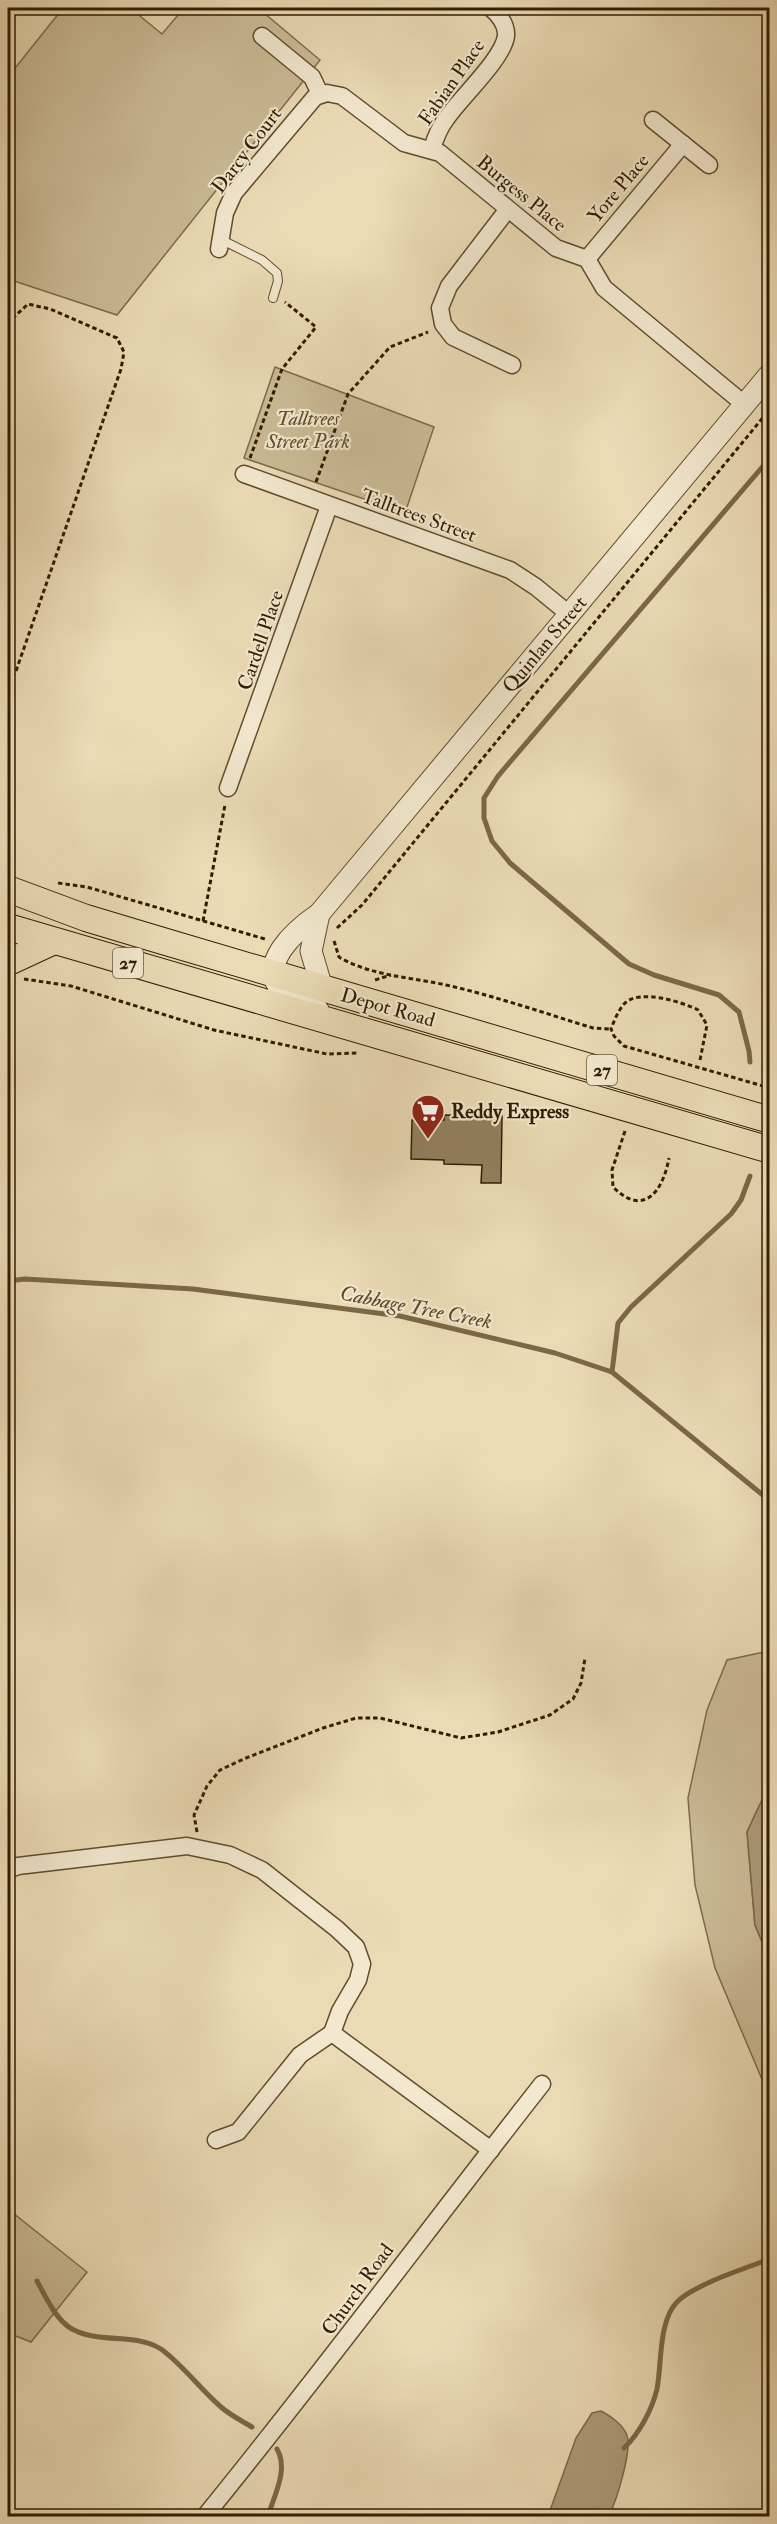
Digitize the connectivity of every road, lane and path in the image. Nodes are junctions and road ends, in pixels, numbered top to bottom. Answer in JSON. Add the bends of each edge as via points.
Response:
{"nodes":[{"id":1,"x":491,"y":8,"type":"edge"},
{"id":2,"x":522,"y":8,"type":"edge"},
{"id":3,"x":546,"y":8,"type":"edge"},
{"id":4,"x":262,"y":36,"type":"dead end"},
{"id":5,"x":320,"y":94,"type":"junction"},
{"id":6,"x":653,"y":120,"type":"dead end"},
{"id":7,"x":682,"y":144,"type":"junction"},
{"id":8,"x":432,"y":149,"type":"junction"},
{"id":9,"x":709,"y":165,"type":"dead end"},
{"id":10,"x":508,"y":209,"type":"junction"},
{"id":11,"x":219,"y":244,"type":"joint"},
{"id":12,"x":586,"y":259,"type":"junction"},
{"id":13,"x":274,"y":295,"type":"joint"},
{"id":14,"x":443,"y":324,"type":"junction"},
{"id":15,"x":8,"y":333,"type":"edge"},
{"id":16,"x":512,"y":365,"type":"dead end"},
{"id":17,"x":770,"y":374,"type":"edge"},
{"id":18,"x":744,"y":404,"type":"junction"},
{"id":19,"x":770,"y":409,"type":"edge"},
{"id":20,"x":244,"y":474,"type":"joint"},
{"id":21,"x":310,"y":498,"type":"junction"},
{"id":22,"x":329,"y":506,"type":"junction"},
{"id":23,"x":569,"y":614,"type":"junction"},
{"id":24,"x":8,"y":686,"type":"edge"},
{"id":25,"x":228,"y":788,"type":"joint"},
{"id":26,"x":55,"y":883,"type":"dead end"},
{"id":27,"x":8,"y":889,"type":"edge"},
{"id":28,"x":319,"y":914,"type":"junction"},
{"id":29,"x":203,"y":921,"type":"junction"},
{"id":30,"x":8,"y":927,"type":"edge"},
{"id":31,"x":54,"y":941,"type":"junction"},
{"id":32,"x":274,"y":942,"type":"dead end"},
{"id":33,"x":12,"y":969,"type":"edge"},
{"id":34,"x":274,"y":973,"type":"junction"},
{"id":35,"x":322,"y":988,"type":"junction"},
{"id":36,"x":332,"y":1022,"type":"junction"},
{"id":37,"x":611,"y":1029,"type":"junction"},
{"id":38,"x":370,"y":1053,"type":"dead end"},
{"id":39,"x":700,"y":1060,"type":"dead end"},
{"id":40,"x":770,"y":1088,"type":"edge"},
{"id":41,"x":770,"y":1120,"type":"edge"},
{"id":42,"x":625,"y":1131,"type":"dead end"},
{"id":43,"x":770,"y":1150,"type":"edge"},
{"id":44,"x":669,"y":1158,"type":"dead end"},
{"id":45,"x":585,"y":1658,"type":"dead end"},
{"id":46,"x":200,"y":1848,"type":"junction"},
{"id":47,"x":8,"y":1870,"type":"edge"},
{"id":48,"x":332,"y":2032,"type":"junction"},
{"id":49,"x":542,"y":2084,"type":"dead end"},
{"id":50,"x":216,"y":2140,"type":"dead end"},
{"id":51,"x":490,"y":2150,"type":"junction"},
{"id":52,"x":770,"y":2463,"type":"edge"},
{"id":53,"x":205,"y":2517,"type":"edge"},
{"id":54,"x":763,"y":2517,"type":"edge"}],
"edges":[{"from":1,"to":8,"type":"street","name":"Fabian Place","via":[[503,21],[504,42],[442,124]]},
{"from":2,"to":3,"type":"path","via":[[532,12]]},
{"from":4,"to":5,"type":"street","via":[[312,77]]},
{"from":5,"to":8,"type":"street","name":"Burgess Place","via":[[342,96],[404,143]]},
{"from":5,"to":11,"type":"street","name":"Darcy Court","via":[[234,194],[225,213]]},
{"from":6,"to":7,"type":"street"},
{"from":7,"to":9,"type":"street"},
{"from":7,"to":12,"type":"street","name":"Yore Place"},
{"from":8,"to":10,"type":"street","name":"Burgess Place"},
{"from":10,"to":12,"type":"street","name":"Burgess Place","via":[[561,251]]},
{"from":10,"to":14,"type":"street","via":[[444,294],[440,308]]},
{"from":11,"to":13,"type":"lane","name":"Darcy Court","via":[[255,256],[274,269],[279,276]]},
{"from":12,"to":18,"type":"street","via":[[604,288]]},
{"from":13,"to":20,"type":"path","via":[[316,327],[282,369]]},
{"from":14,"to":16,"type":"street","via":[[460,341]]},
{"from":14,"to":21,"type":"path","via":[[390,347],[348,394]]},
{"from":15,"to":24,"type":"path","via":[[13,318],[28,304],[50,309],[117,338],[123,352],[122,369]]},
{"from":17,"to":18,"type":"street","name":"Quinlan Street"},
{"from":18,"to":23,"type":"street","name":"Quinlan Street"},
{"from":19,"to":37,"type":"path","via":[[362,904],[336,928],[334,942],[339,957],[353,965],[446,985],[593,1028]]},
{"from":20,"to":21,"type":"street","name":"Talltrees Street"},
{"from":21,"to":22,"type":"street","name":"Talltrees Street"},
{"from":22,"to":23,"type":"street","name":"Talltrees Street","via":[[510,570]]},
{"from":22,"to":25,"type":"street","name":"Cardell Place"},
{"from":23,"to":28,"type":"street","name":"Quinlan Street"},
{"from":25,"to":29,"type":"path"},
{"from":26,"to":29,"type":"path","via":[[87,887]]},
{"from":27,"to":34,"type":"main road","name":"Depot Road","number":"27","via":[[86,918]]},
{"from":28,"to":34,"type":"street","name":"Quinlan Street","via":[[284,945]]},
{"from":28,"to":35,"type":"street","name":"Quinlan Street","via":[[311,951]]},
{"from":29,"to":32,"type":"path"},
{"from":30,"to":31,"type":"main road","name":"Depot Road"},
{"from":31,"to":33,"type":"main road","via":[[11,961]]},
{"from":31,"to":36,"type":"main road","name":"Depot Road","number":"27"},
{"from":33,"to":38,"type":"path","via":[[225,1032],[327,1054]]},
{"from":34,"to":35,"type":"main road","name":"Depot Road","number":"27"},
{"from":34,"to":36,"type":"street","via":[[286,994],[314,1005]]},
{"from":35,"to":41,"type":"main road","name":"Depot Road","number":"27"},
{"from":36,"to":43,"type":"main road","name":"Depot Road","number":"27"},
{"from":37,"to":39,"type":"path","via":[[625,1003],[633,998],[642,996],[688,1005],[698,1010],[707,1025]]},
{"from":37,"to":40,"type":"path","via":[[624,1046]]},
{"from":42,"to":44,"type":"path","via":[[612,1170],[613,1187],[622,1196],[637,1201],[649,1199],[666,1176]]},
{"from":45,"to":46,"type":"path","via":[[581,1683],[573,1699],[550,1715],[498,1732],[461,1738],[380,1718],[356,1718],[220,1770],[207,1786],[194,1815]]},
{"from":46,"to":47,"type":"street","via":[[176,1847]]},
{"from":46,"to":48,"type":"street","via":[[230,1855],[262,1870],[356,1947],[362,1964],[358,1980]]},
{"from":48,"to":50,"type":"street","via":[[300,2055],[238,2132]]},
{"from":48,"to":51,"type":"street"},
{"from":49,"to":51,"type":"street","name":"Church Road"},
{"from":51,"to":53,"type":"street","name":"Church Road","via":[[330,2362]]},
{"from":52,"to":54,"type":"path"}]}
